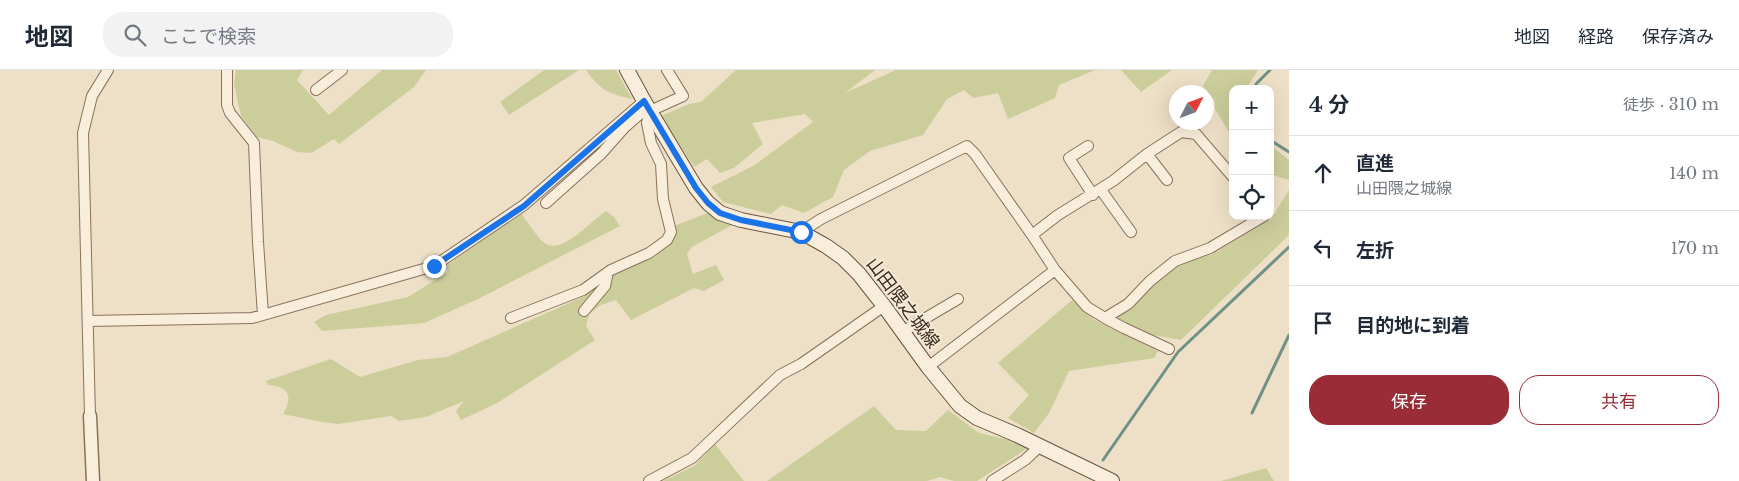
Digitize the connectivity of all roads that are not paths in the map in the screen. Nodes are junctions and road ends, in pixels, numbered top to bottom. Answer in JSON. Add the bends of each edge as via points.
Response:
{"nodes":[{"id":1,"x":108,"y":70,"type":"edge"},
{"id":2,"x":227,"y":70,"type":"edge"},
{"id":3,"x":342,"y":70,"type":"edge"},
{"id":4,"x":627,"y":70,"type":"edge"},
{"id":5,"x":667,"y":70,"type":"edge"},
{"id":6,"x":316,"y":90,"type":"dead end"},
{"id":7,"x":647,"y":106,"type":"junction"},
{"id":8,"x":1088,"y":146,"type":"dead end"},
{"id":9,"x":1147,"y":154,"type":"junction"},
{"id":10,"x":1231,"y":175,"type":"edge"},
{"id":11,"x":1167,"y":180,"type":"dead end"},
{"id":12,"x":1097,"y":192,"type":"junction"},
{"id":13,"x":546,"y":203,"type":"dead end"},
{"id":14,"x":1257,"y":220,"type":"edge"},
{"id":15,"x":801,"y":232,"type":"junction"},
{"id":16,"x":1131,"y":232,"type":"dead end"},
{"id":17,"x":1032,"y":235,"type":"junction"},
{"id":18,"x":1055,"y":270,"type":"junction"},
{"id":19,"x":608,"y":272,"type":"junction"},
{"id":20,"x":958,"y":298,"type":"dead end"},
{"id":21,"x":884,"y":306,"type":"junction"},
{"id":22,"x":584,"y":311,"type":"dead end"},
{"id":23,"x":263,"y":315,"type":"junction"},
{"id":24,"x":511,"y":318,"type":"dead end"},
{"id":25,"x":1104,"y":318,"type":"junction"},
{"id":26,"x":88,"y":321,"type":"junction"},
{"id":27,"x":902,"y":332,"type":"junction"},
{"id":28,"x":1169,"y":349,"type":"dead end"},
{"id":29,"x":928,"y":367,"type":"junction"},
{"id":30,"x":90,"y":416,"type":"joint"},
{"id":31,"x":1040,"y":446,"type":"junction"},
{"id":32,"x":93,"y":481,"type":"edge"},
{"id":33,"x":649,"y":481,"type":"edge"},
{"id":34,"x":992,"y":481,"type":"edge"},
{"id":35,"x":1112,"y":481,"type":"edge"}],
"edges":[{"from":1,"to":26,"type":"street","via":[[92,96],[83,133]]},
{"from":2,"to":23,"type":"street","via":[[227,105],[254,143]]},
{"from":3,"to":6,"type":"street"},
{"from":4,"to":7,"type":"main road","name":"山田隈之城線"},
{"from":5,"to":7,"type":"street","via":[[683,96]]},
{"from":7,"to":13,"type":"street","via":[[601,154]]},
{"from":7,"to":15,"type":"main road","name":"山田隈之城線","via":[[696,188],[720,213]]},
{"from":7,"to":19,"type":"street","via":[[647,122],[660,164],[663,199],[671,232],[667,240],[649,253]]},
{"from":7,"to":23,"type":"street","via":[[524,206],[434,266]]},
{"from":8,"to":12,"type":"street","via":[[1069,158]]},
{"from":9,"to":10,"type":"street","via":[[1182,132],[1196,134]]},
{"from":9,"to":11,"type":"street"},
{"from":9,"to":12,"type":"street"},
{"from":12,"to":16,"type":"street"},
{"from":12,"to":17,"type":"street"},
{"from":14,"to":25,"type":"street","via":[[1210,248],[1175,261],[1128,304]]},
{"from":15,"to":17,"type":"street","via":[[821,218],[967,146]]},
{"from":15,"to":21,"type":"main road","name":"山田隈之城線","via":[[843,258]]},
{"from":17,"to":18,"type":"street"},
{"from":18,"to":25,"type":"street","via":[[1087,307]]},
{"from":18,"to":29,"type":"street"},
{"from":19,"to":22,"type":"street","via":[[605,286]]},
{"from":19,"to":24,"type":"street","via":[[583,290]]},
{"from":20,"to":27,"type":"street"},
{"from":21,"to":27,"type":"main road","name":"山田隈之城線"},
{"from":21,"to":33,"type":"street","via":[[780,375],[692,458]]},
{"from":23,"to":26,"type":"street","via":[[252,318]]},
{"from":25,"to":28,"type":"street"},
{"from":26,"to":30,"type":"street"},
{"from":27,"to":29,"type":"main road","name":"山田隈之城線"},
{"from":29,"to":31,"type":"main road","name":"山田隈之城線","via":[[968,413]]},
{"from":30,"to":32,"type":"street"},
{"from":31,"to":34,"type":"street"},
{"from":31,"to":35,"type":"main road","name":"山田隈之城線"}]}
